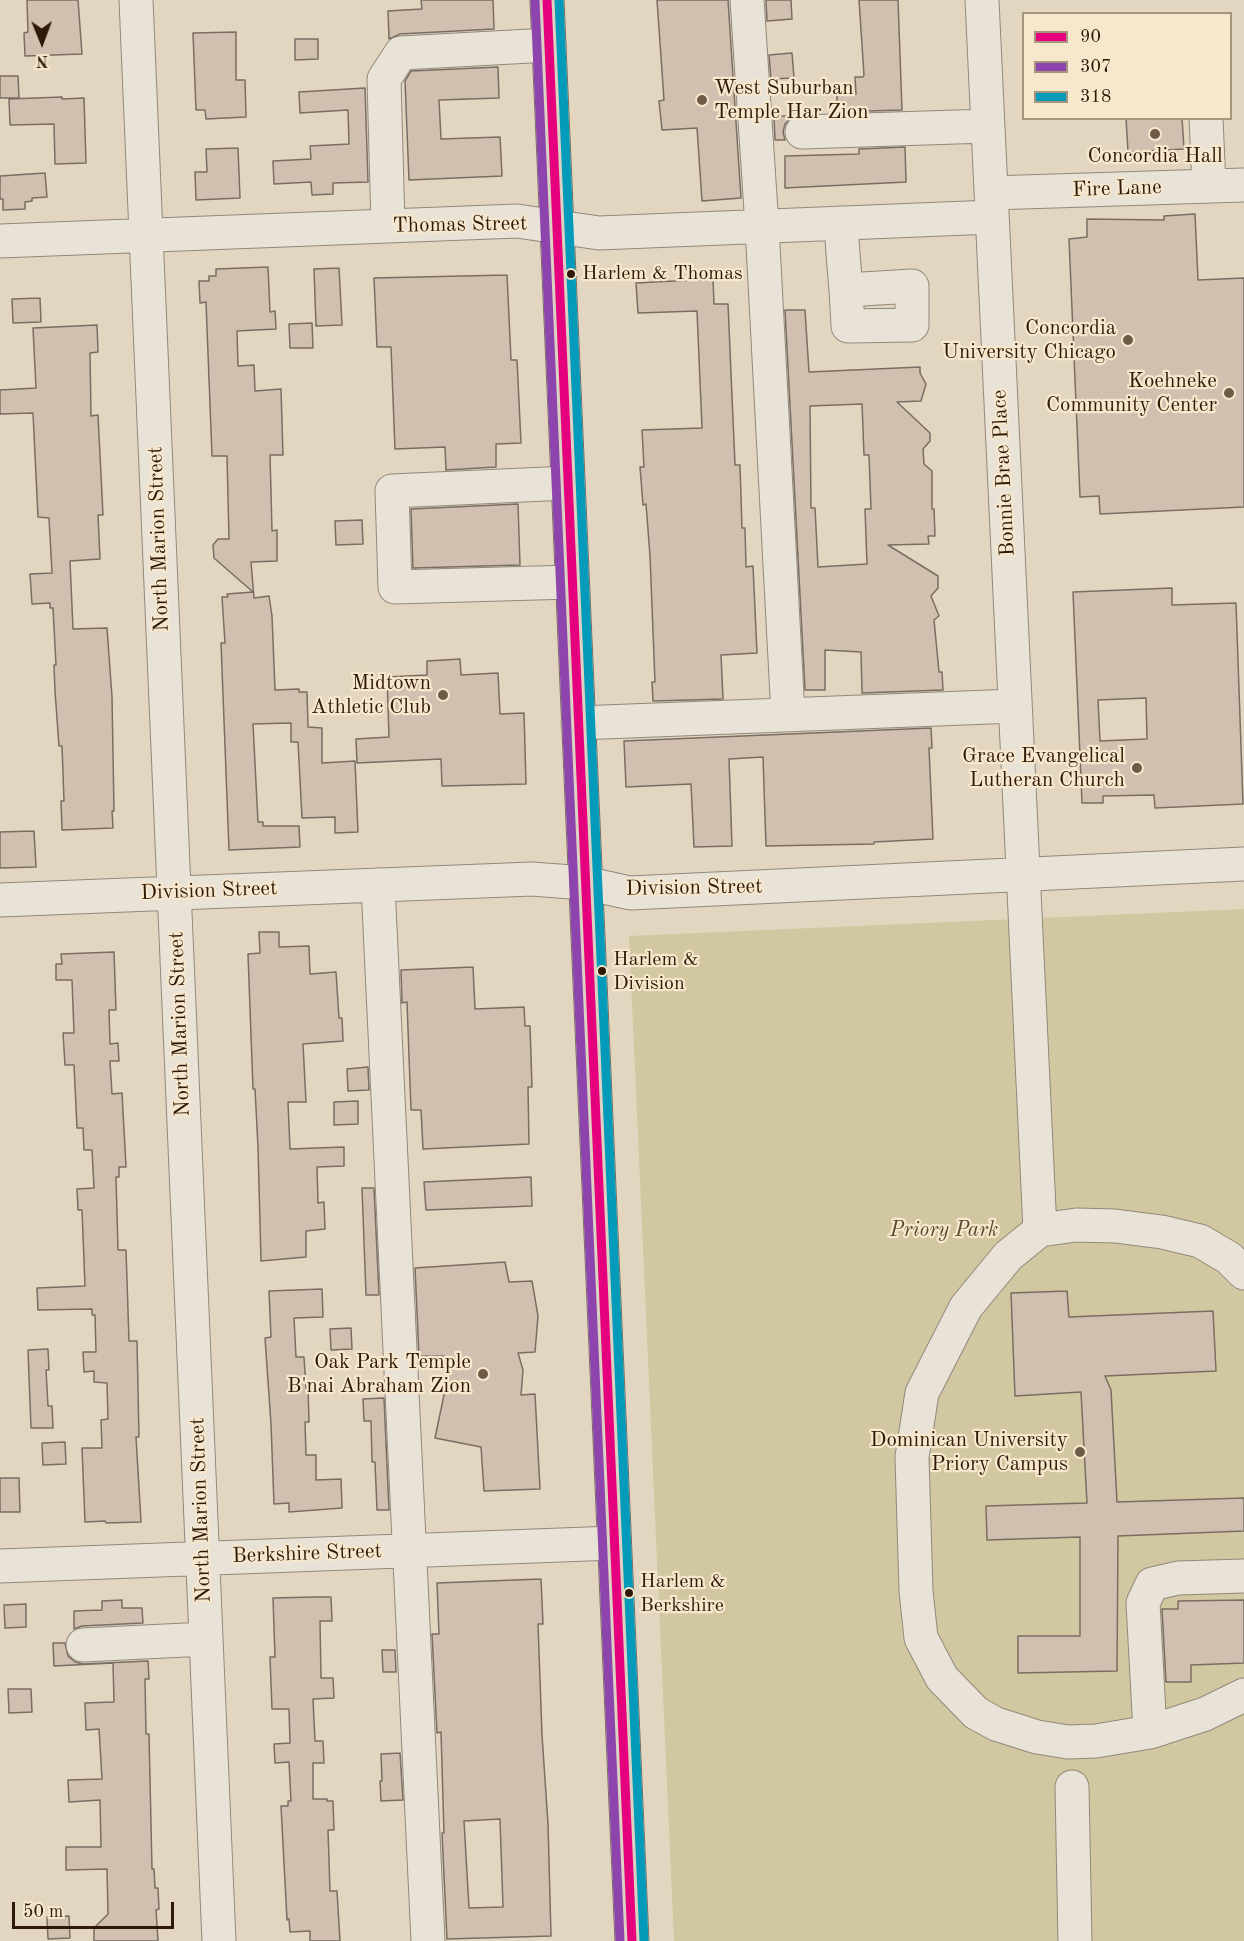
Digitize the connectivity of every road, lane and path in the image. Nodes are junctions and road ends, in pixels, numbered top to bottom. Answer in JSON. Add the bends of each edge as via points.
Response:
{"nodes":[{"id":1,"x":136,"y":0,"type":"edge"},
{"id":2,"x":547,"y":0,"type":"edge"},
{"id":3,"x":747,"y":0,"type":"edge"},
{"id":4,"x":981,"y":0,"type":"edge"},
{"id":5,"x":549,"y":45,"type":"junction"},
{"id":6,"x":1206,"y":120,"type":"edge"},
{"id":7,"x":987,"y":126,"type":"junction"},
{"id":8,"x":802,"y":132,"type":"dead end"},
{"id":9,"x":1244,"y":185,"type":"edge"},
{"id":10,"x":1209,"y":186,"type":"junction"},
{"id":11,"x":991,"y":205,"type":"junction"},
{"id":12,"x":841,"y":223,"type":"junction"},
{"id":13,"x":388,"y":226,"type":"junction"},
{"id":14,"x":762,"y":226,"type":"junction"},
{"id":15,"x":557,"y":228,"type":"junction"},
{"id":16,"x":146,"y":235,"type":"junction"},
{"id":17,"x":0,"y":241,"type":"edge"},
{"id":18,"x":846,"y":290,"type":"dead end"},
{"id":19,"x":568,"y":483,"type":"junction"},
{"id":20,"x":572,"y":582,"type":"junction"},
{"id":21,"x":1015,"y":706,"type":"junction"},
{"id":22,"x":788,"y":715,"type":"junction"},
{"id":23,"x":578,"y":723,"type":"junction"},
{"id":24,"x":1244,"y":864,"type":"edge"},
{"id":25,"x":1023,"y":874,"type":"junction"},
{"id":26,"x":585,"y":884,"type":"junction"},
{"id":27,"x":378,"y":885,"type":"junction"},
{"id":28,"x":174,"y":893,"type":"junction"},
{"id":29,"x":0,"y":900,"type":"edge"},
{"id":30,"x":1040,"y":1230,"type":"junction"},
{"id":31,"x":1244,"y":1273,"type":"edge"},
{"id":32,"x":614,"y":1543,"type":"junction"},
{"id":33,"x":409,"y":1550,"type":"junction"},
{"id":34,"x":203,"y":1558,"type":"junction"},
{"id":35,"x":0,"y":1566,"type":"edge"},
{"id":36,"x":1244,"y":1576,"type":"edge"},
{"id":37,"x":206,"y":1639,"type":"junction"},
{"id":38,"x":83,"y":1645,"type":"dead end"},
{"id":39,"x":1244,"y":1695,"type":"edge"},
{"id":40,"x":1150,"y":1731,"type":"junction"},
{"id":41,"x":1072,"y":1787,"type":"dead end"},
{"id":42,"x":219,"y":1941,"type":"edge"},
{"id":43,"x":428,"y":1941,"type":"edge"},
{"id":44,"x":632,"y":1941,"type":"edge"},
{"id":45,"x":1075,"y":1941,"type":"edge"}],
"edges":[{"from":1,"to":16,"type":"street","name":"North Marion Street"},
{"from":2,"to":5,"type":"main road"},
{"from":3,"to":14,"type":"street"},
{"from":4,"to":7,"type":"street","name":"Bonnie Brae Place"},
{"from":5,"to":13,"type":"street","via":[[401,53],[384,79]]},
{"from":5,"to":15,"type":"main road"},
{"from":6,"to":10,"type":"street"},
{"from":7,"to":8,"type":"street"},
{"from":7,"to":11,"type":"street","name":"Bonnie Brae Place"},
{"from":9,"to":10,"type":"street","name":"Fire Lane"},
{"from":10,"to":11,"type":"street","name":"Fire Lane"},
{"from":11,"to":12,"type":"street","name":"Thomas Street"},
{"from":11,"to":21,"type":"street","name":"Bonnie Brae Place"},
{"from":12,"to":14,"type":"street","name":"Thomas Street"},
{"from":12,"to":18,"type":"street"},
{"from":13,"to":15,"type":"street","name":"Thomas Street","via":[[517,221]]},
{"from":13,"to":16,"type":"street","name":"Thomas Street"},
{"from":14,"to":15,"type":"street","name":"Thomas Street","via":[[599,233]]},
{"from":14,"to":22,"type":"street"},
{"from":15,"to":19,"type":"main road"},
{"from":16,"to":17,"type":"street","name":"Thomas Street"},
{"from":16,"to":28,"type":"street","name":"North Marion Street"},
{"from":19,"to":20,"type":"main road"},
{"from":19,"to":20,"type":"street","via":[[392,491],[395,586]]},
{"from":20,"to":23,"type":"main road"},
{"from":21,"to":22,"type":"street"},
{"from":21,"to":25,"type":"street","name":"Bonnie Brae Place"},
{"from":22,"to":23,"type":"street"},
{"from":23,"to":26,"type":"main road"},
{"from":24,"to":25,"type":"street","name":"Division Street"},
{"from":25,"to":26,"type":"street","name":"Division Street","via":[[630,893]]},
{"from":25,"to":30,"type":"street","name":"Bonnie Brae Place"},
{"from":26,"to":27,"type":"street","name":"Division Street","via":[[532,879]]},
{"from":26,"to":32,"type":"main road"},
{"from":27,"to":28,"type":"street","name":"Division Street"},
{"from":27,"to":33,"type":"street"},
{"from":28,"to":29,"type":"street","name":"Division Street"},
{"from":28,"to":34,"type":"street","name":"North Marion Street"},
{"from":30,"to":31,"type":"street","via":[[1076,1225],[1115,1226],[1200,1240]]},
{"from":30,"to":40,"type":"street","via":[[1008,1256],[966,1307],[922,1393],[912,1457],[921,1638],[942,1678],[976,1713],[996,1724],[1068,1742]]},
{"from":32,"to":33,"type":"street","name":"Berkshire Street"},
{"from":32,"to":44,"type":"main road"},
{"from":33,"to":34,"type":"street","name":"Berkshire Street"},
{"from":33,"to":43,"type":"street"},
{"from":34,"to":35,"type":"street","name":"Berkshire Street"},
{"from":34,"to":37,"type":"street","name":"North Marion Street"},
{"from":36,"to":40,"type":"street","via":[[1178,1578],[1152,1584],[1143,1603]]},
{"from":37,"to":38,"type":"street"},
{"from":37,"to":42,"type":"street","name":"North Marion Street"},
{"from":39,"to":40,"type":"street","via":[[1205,1714]]},
{"from":41,"to":45,"type":"street"}]}
